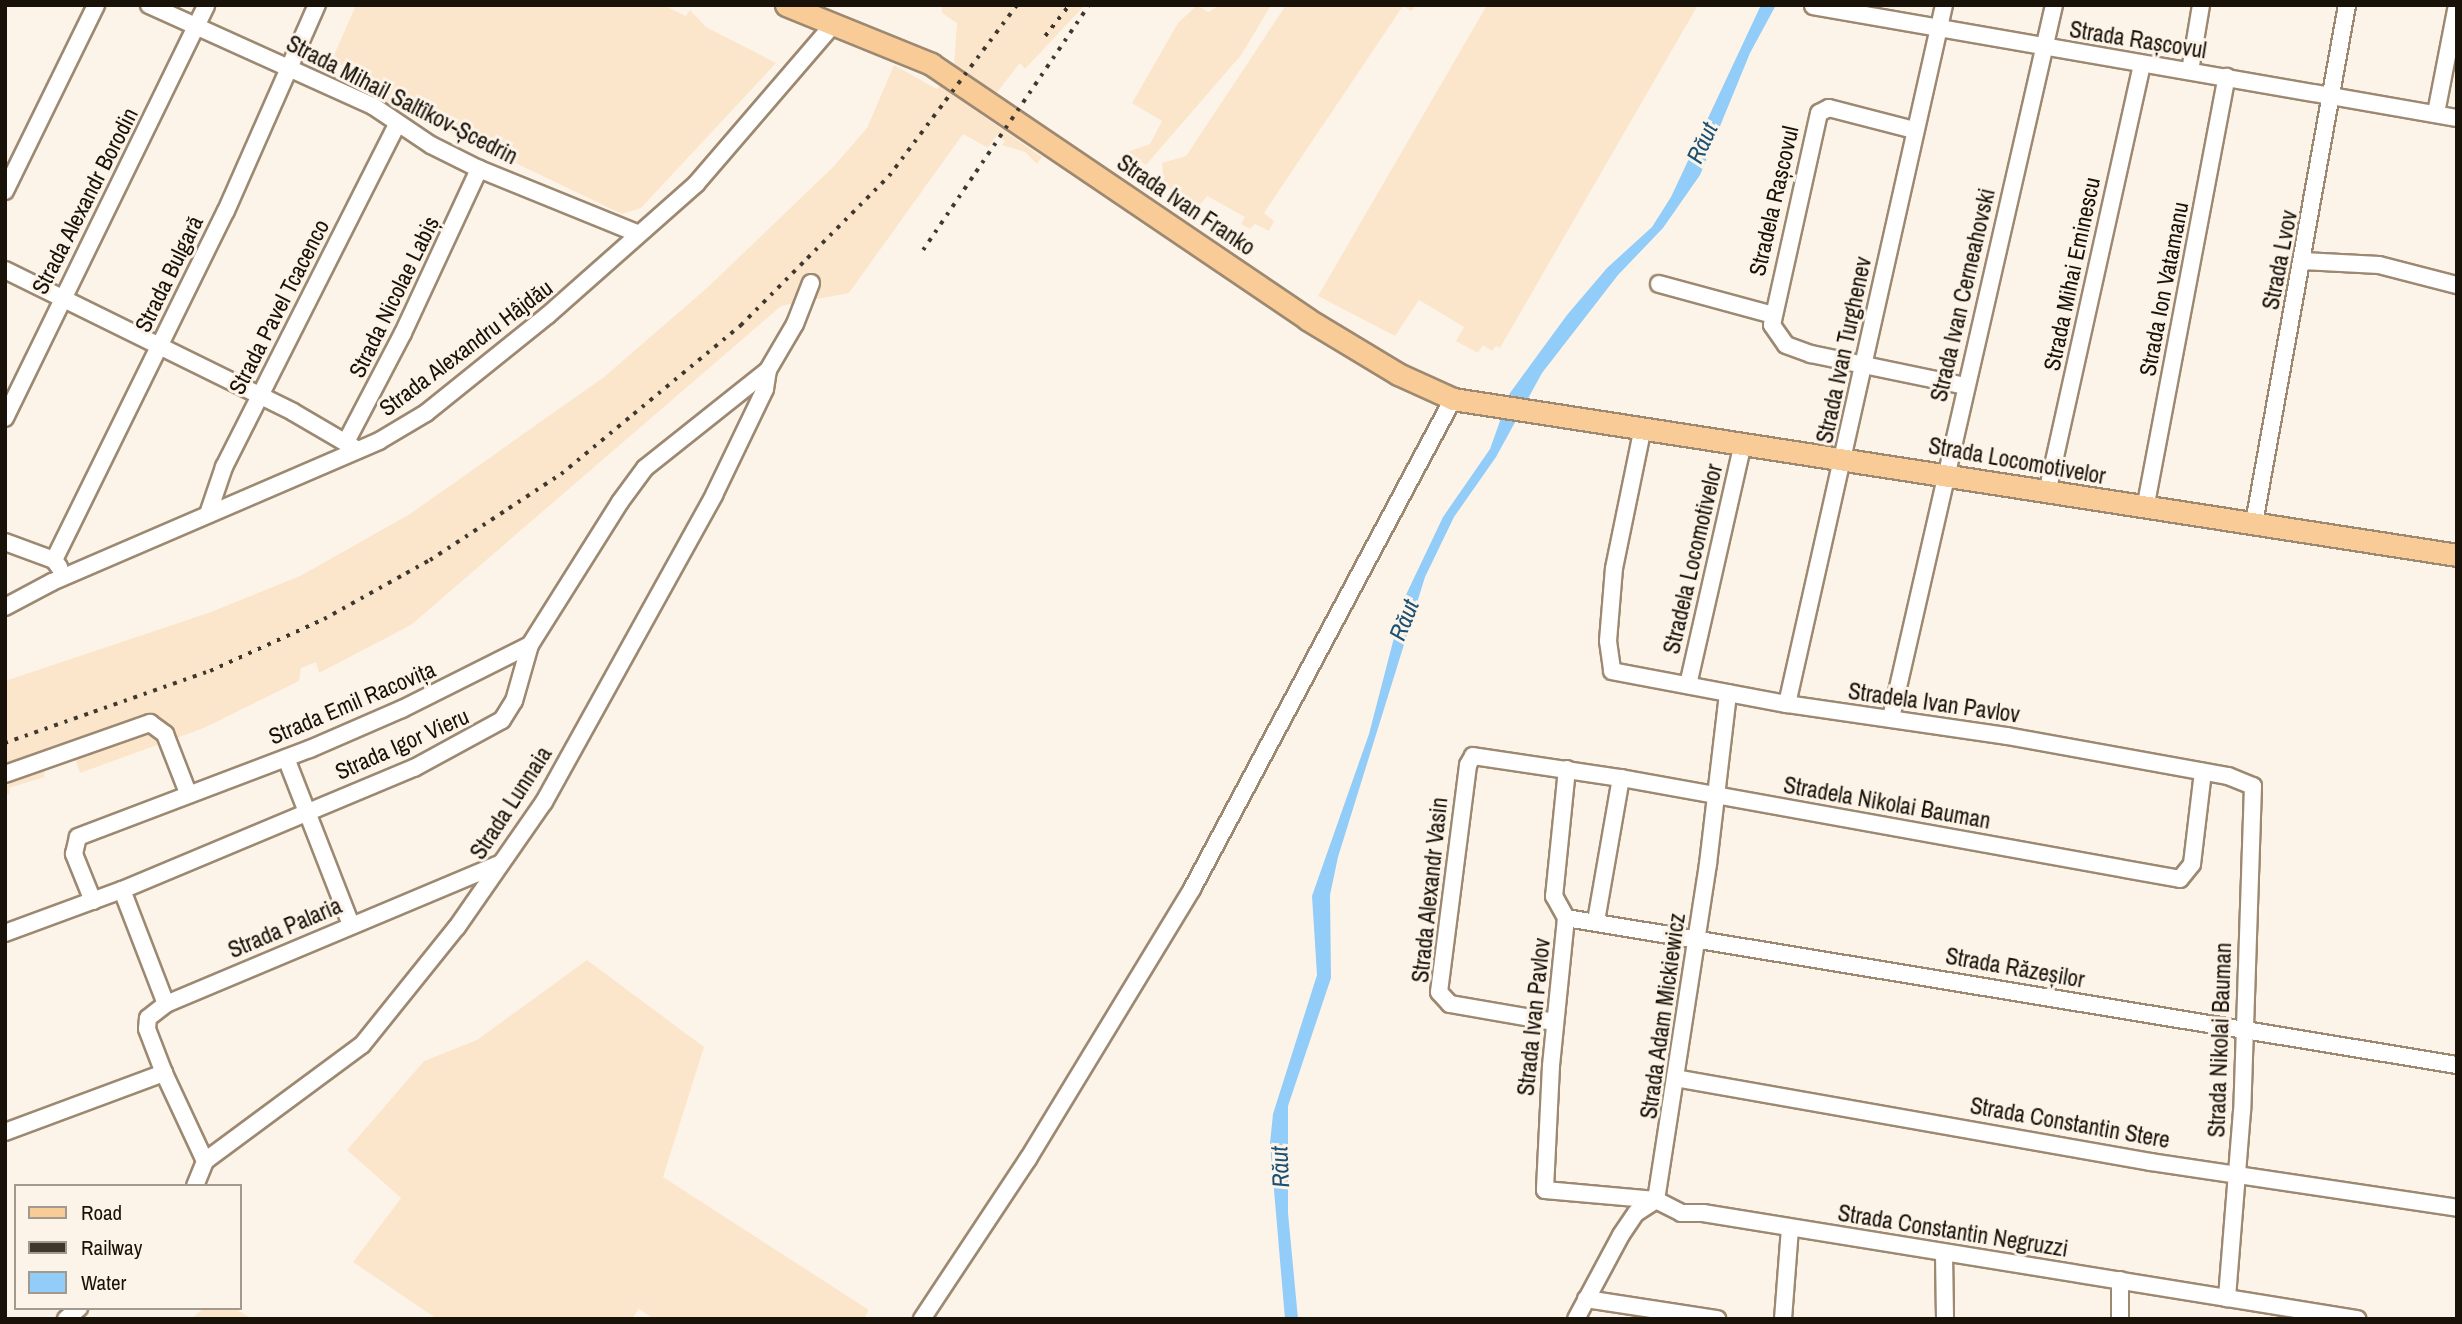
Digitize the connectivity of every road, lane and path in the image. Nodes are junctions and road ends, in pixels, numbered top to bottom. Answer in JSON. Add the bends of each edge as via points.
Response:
{"nodes":[{"id":1,"x":96,"y":5,"type":"edge"},
{"id":2,"x":149,"y":5,"type":"edge"},
{"id":3,"x":206,"y":5,"type":"edge"},
{"id":4,"x":317,"y":5,"type":"edge"},
{"id":5,"x":786,"y":5,"type":"edge"},
{"id":6,"x":1944,"y":5,"type":"edge"},
{"id":7,"x":2054,"y":5,"type":"edge"},
{"id":8,"x":2201,"y":5,"type":"edge"},
{"id":9,"x":2347,"y":5,"type":"edge"},
{"id":10,"x":2457,"y":5,"type":"edge"},
{"id":11,"x":1813,"y":6,"type":"edge"},
{"id":12,"x":833,"y":25,"type":"junction"},
{"id":13,"x":194,"y":28,"type":"junction"},
{"id":14,"x":1938,"y":30,"type":"junction"},
{"id":15,"x":2043,"y":48,"type":"junction"},
{"id":16,"x":2142,"y":65,"type":"junction"},
{"id":17,"x":287,"y":66,"type":"junction"},
{"id":18,"x":2190,"y":71,"type":"junction"},
{"id":19,"x":2227,"y":77,"type":"junction"},
{"id":20,"x":2330,"y":95,"type":"junction"},
{"id":21,"x":2436,"y":113,"type":"junction"},
{"id":22,"x":2457,"y":118,"type":"edge"},
{"id":23,"x":397,"y":124,"type":"junction"},
{"id":24,"x":1914,"y":130,"type":"junction"},
{"id":25,"x":479,"y":169,"type":"junction"},
{"id":26,"x":5,"y":191,"type":"edge"},
{"id":27,"x":637,"y":233,"type":"junction"},
{"id":28,"x":2304,"y":261,"type":"junction"},
{"id":29,"x":5,"y":271,"type":"edge"},
{"id":30,"x":811,"y":283,"type":"dead end"},
{"id":31,"x":1659,"y":284,"type":"dead end"},
{"id":32,"x":2457,"y":285,"type":"edge"},
{"id":33,"x":60,"y":299,"type":"junction"},
{"id":34,"x":1773,"y":315,"type":"junction"},
{"id":35,"x":159,"y":346,"type":"junction"},
{"id":36,"x":1863,"y":367,"type":"junction"},
{"id":37,"x":768,"y":370,"type":"junction"},
{"id":38,"x":1965,"y":386,"type":"junction"},
{"id":39,"x":259,"y":397,"type":"junction"},
{"id":40,"x":1453,"y":399,"type":"junction"},
{"id":41,"x":1569,"y":415,"type":"joint"},
{"id":42,"x":5,"y":418,"type":"edge"},
{"id":43,"x":1643,"y":427,"type":"junction"},
{"id":44,"x":1743,"y":443,"type":"junction"},
{"id":45,"x":352,"y":446,"type":"junction"},
{"id":46,"x":1844,"y":459,"type":"junction"},
{"id":47,"x":1946,"y":475,"type":"junction"},
{"id":48,"x":2047,"y":493,"type":"junction"},
{"id":49,"x":2145,"y":509,"type":"junction"},
{"id":50,"x":208,"y":514,"type":"junction"},
{"id":51,"x":2254,"y":523,"type":"junction"},
{"id":52,"x":5,"y":542,"type":"edge"},
{"id":53,"x":2457,"y":555,"type":"edge"},
{"id":54,"x":54,"y":560,"type":"junction"},
{"id":55,"x":64,"y":577,"type":"junction"},
{"id":56,"x":5,"y":607,"type":"edge"},
{"id":57,"x":530,"y":645,"type":"junction"},
{"id":58,"x":1688,"y":685,"type":"junction"},
{"id":59,"x":1728,"y":692,"type":"junction"},
{"id":60,"x":1787,"y":704,"type":"junction"},
{"id":61,"x":1891,"y":718,"type":"junction"},
{"id":62,"x":1473,"y":756,"type":"joint"},
{"id":63,"x":286,"y":758,"type":"junction"},
{"id":64,"x":1567,"y":769,"type":"junction"},
{"id":65,"x":2203,"y":772,"type":"junction"},
{"id":66,"x":5,"y":774,"type":"edge"},
{"id":67,"x":1621,"y":778,"type":"junction"},
{"id":68,"x":2251,"y":784,"type":"joint"},
{"id":69,"x":188,"y":793,"type":"junction"},
{"id":70,"x":1717,"y":795,"type":"junction"},
{"id":71,"x":306,"y":812,"type":"junction"},
{"id":72,"x":499,"y":864,"type":"junction"},
{"id":73,"x":122,"y":890,"type":"junction"},
{"id":74,"x":93,"y":901,"type":"junction"},
{"id":75,"x":1566,"y":918,"type":"junction"},
{"id":76,"x":1596,"y":921,"type":"junction"},
{"id":77,"x":351,"y":925,"type":"junction"},
{"id":78,"x":5,"y":933,"type":"edge"},
{"id":79,"x":1696,"y":937,"type":"junction"},
{"id":80,"x":166,"y":1004,"type":"junction"},
{"id":81,"x":1554,"y":1022,"type":"junction"},
{"id":82,"x":2243,"y":1030,"type":"junction"},
{"id":83,"x":2457,"y":1065,"type":"edge"},
{"id":84,"x":164,"y":1073,"type":"junction"},
{"id":85,"x":1675,"y":1078,"type":"junction"},
{"id":86,"x":5,"y":1132,"type":"edge"},
{"id":87,"x":205,"y":1161,"type":"junction"},
{"id":88,"x":2236,"y":1175,"type":"junction"},
{"id":89,"x":196,"y":1184,"type":"edge"},
{"id":90,"x":1545,"y":1190,"type":"joint"},
{"id":91,"x":1656,"y":1200,"type":"junction"},
{"id":92,"x":2457,"y":1208,"type":"edge"},
{"id":93,"x":1790,"y":1228,"type":"junction"},
{"id":94,"x":1944,"y":1254,"type":"junction"},
{"id":95,"x":2120,"y":1280,"type":"junction"},
{"id":96,"x":2227,"y":1298,"type":"junction"},
{"id":97,"x":1586,"y":1299,"type":"junction"},
{"id":98,"x":2310,"y":1315,"type":"edge"},
{"id":99,"x":922,"y":1319,"type":"edge"},
{"id":100,"x":1576,"y":1319,"type":"edge"},
{"id":101,"x":1717,"y":1319,"type":"edge"},
{"id":102,"x":1783,"y":1319,"type":"edge"},
{"id":103,"x":1945,"y":1319,"type":"edge"},
{"id":104,"x":2120,"y":1319,"type":"edge"},
{"id":105,"x":2357,"y":1319,"type":"edge"}],
"edges":[{"from":1,"to":26,"type":"street"},
{"from":2,"to":13,"type":"street","name":"Strada Mihail Saltîkov-Șcedrin"},
{"from":3,"to":13,"type":"street","name":"Strada Alexandr Borodin"},
{"from":4,"to":17,"type":"street","name":"Strada Bulgară"},
{"from":5,"to":12,"type":"main road","name":"Strada Ivan Franko"},
{"from":6,"to":14,"type":"street","name":"Strada Ivan Turghenev"},
{"from":7,"to":15,"type":"street","name":"Strada Ivan Cerneahovski"},
{"from":8,"to":18,"type":"street"},
{"from":9,"to":20,"type":"street","name":"Strada Lvov"},
{"from":10,"to":21,"type":"street"},
{"from":11,"to":14,"type":"street","name":"Strada Rașcovul"},
{"from":12,"to":27,"type":"street","name":"Strada Alexandru Hâjdău","via":[[732,146]]},
{"from":12,"to":40,"type":"main road","name":"Strada Ivan Franko","via":[[931,64],[1307,319],[1398,374]]},
{"from":13,"to":17,"type":"street","name":"Strada Mihail Saltîkov-Șcedrin"},
{"from":13,"to":33,"type":"street","name":"Strada Alexandr Borodin"},
{"from":14,"to":15,"type":"street","name":"Strada Rașcovul"},
{"from":14,"to":24,"type":"street","name":"Strada Ivan Turghenev"},
{"from":15,"to":16,"type":"street","name":"Strada Rașcovul"},
{"from":15,"to":38,"type":"street","name":"Strada Ivan Cerneahovski"},
{"from":16,"to":18,"type":"street","name":"Strada Rașcovul"},
{"from":16,"to":48,"type":"street","name":"Strada Mihai Eminescu"},
{"from":17,"to":23,"type":"street","name":"Strada Mihail Saltîkov-Șcedrin","via":[[373,106]]},
{"from":17,"to":35,"type":"street","name":"Strada Bulgară","via":[[258,141]]},
{"from":18,"to":19,"type":"street","name":"Strada Rașcovul"},
{"from":19,"to":20,"type":"street","name":"Strada Rașcovul"},
{"from":19,"to":49,"type":"street","name":"Strada Ion Vatamanu"},
{"from":20,"to":21,"type":"street","name":"Strada Rașcovul"},
{"from":20,"to":28,"type":"street","name":"Strada Lvov"},
{"from":21,"to":22,"type":"street","name":"Strada Rașcovul"},
{"from":23,"to":25,"type":"street","name":"Strada Mihail Saltîkov-Șcedrin"},
{"from":23,"to":39,"type":"street","name":"Strada Pavel Tcacenco"},
{"from":24,"to":34,"type":"street","name":"Stradela Rașcovul","via":[[1829,108],[1819,113]]},
{"from":24,"to":36,"type":"street","name":"Strada Ivan Turghenev"},
{"from":25,"to":27,"type":"street","name":"Strada Mihail Saltîkov-Șcedrin"},
{"from":25,"to":45,"type":"street","name":"Strada Nicolae Labiș"},
{"from":27,"to":45,"type":"street","name":"Strada Alexandru Hâjdău","via":[[565,301],[462,385],[400,429]]},
{"from":28,"to":32,"type":"street","via":[[2379,265]]},
{"from":28,"to":51,"type":"street","name":"Strada Lvov"},
{"from":29,"to":33,"type":"street"},
{"from":30,"to":37,"type":"street","name":"Strada Igor Vieru","via":[[795,324]]},
{"from":31,"to":34,"type":"street","name":"Stradela Rașcovul"},
{"from":33,"to":35,"type":"street"},
{"from":33,"to":42,"type":"street","name":"Strada Alexandr Borodin"},
{"from":34,"to":36,"type":"street","via":[[1773,333],[1786,345]]},
{"from":35,"to":39,"type":"street"},
{"from":35,"to":54,"type":"street","name":"Strada Bulgară"},
{"from":36,"to":38,"type":"street"},
{"from":36,"to":46,"type":"street","name":"Strada Ivan Turghenev"},
{"from":37,"to":57,"type":"street","name":"Strada Igor Vieru","via":[[645,468]]},
{"from":37,"to":72,"type":"street","name":"Strada Lunnaia","via":[[765,389],[660,594],[544,802]]},
{"from":38,"to":47,"type":"street","name":"Strada Ivan Cerneahovski"},
{"from":39,"to":45,"type":"street"},
{"from":39,"to":50,"type":"street","name":"Strada Pavel Tcacenco","via":[[219,476]]},
{"from":40,"to":41,"type":"main road","name":"Strada Ivan Franko"},
{"from":40,"to":99,"type":"street","via":[[1192,889],[1028,1159]]},
{"from":41,"to":43,"type":"main road","name":"Strada Locomotivelor"},
{"from":43,"to":44,"type":"main road","name":"Strada Locomotivelor"},
{"from":43,"to":58,"type":"street","name":"Stradela Ivan Pavlov","via":[[1614,568],[1610,669]]},
{"from":44,"to":46,"type":"main road","name":"Strada Locomotivelor"},
{"from":44,"to":58,"type":"street","name":"Stradela Locomotivelor"},
{"from":45,"to":50,"type":"street","name":"Strada Alexandru Hâjdău"},
{"from":46,"to":47,"type":"main road","name":"Strada Locomotivelor"},
{"from":46,"to":60,"type":"street","name":"Strada Ivan Turghenev"},
{"from":47,"to":48,"type":"main road","name":"Strada Locomotivelor"},
{"from":47,"to":61,"type":"street","name":"Strada Ivan Cerneahovski"},
{"from":48,"to":49,"type":"main road","name":"Strada Locomotivelor"},
{"from":49,"to":51,"type":"main road","name":"Strada Locomotivelor"},
{"from":50,"to":55,"type":"street","name":"Strada Alexandru Hâjdău"},
{"from":51,"to":53,"type":"main road","name":"Strada Locomotivelor"},
{"from":52,"to":54,"type":"street"},
{"from":54,"to":55,"type":"street"},
{"from":55,"to":56,"type":"street","name":"Strada Alexandru Hâjdău"},
{"from":57,"to":63,"type":"street","name":"Strada Emil Racovița","via":[[402,709]]},
{"from":57,"to":71,"type":"street","name":"Strada Igor Vieru","via":[[514,701],[502,720],[414,768]]},
{"from":58,"to":59,"type":"street","name":"Stradela Ivan Pavlov"},
{"from":59,"to":60,"type":"street","name":"Stradela Ivan Pavlov"},
{"from":59,"to":70,"type":"street","name":"Strada Adam Mickiewicz"},
{"from":60,"to":61,"type":"street","name":"Stradela Ivan Pavlov"},
{"from":61,"to":65,"type":"street","name":"Stradela Ivan Pavlov"},
{"from":62,"to":64,"type":"street","name":"Stradela Nikolai Bauman"},
{"from":62,"to":81,"type":"street","name":"Strada Alexandr Vasin","via":[[1439,992],[1450,1004]]},
{"from":63,"to":69,"type":"street","name":"Strada Emil Racovița"},
{"from":63,"to":71,"type":"street"},
{"from":64,"to":67,"type":"street","name":"Stradela Nikolai Bauman"},
{"from":64,"to":75,"type":"street","name":"Strada Ivan Pavlov","via":[[1554,896]]},
{"from":65,"to":68,"type":"street","name":"Stradela Ivan Pavlov"},
{"from":65,"to":70,"type":"street","name":"Stradela Nikolai Bauman","via":[[2192,864],[2180,879]]},
{"from":66,"to":69,"type":"street","via":[[150,723],[165,734]]},
{"from":67,"to":70,"type":"street","name":"Stradela Nikolai Bauman"},
{"from":67,"to":76,"type":"street"},
{"from":68,"to":82,"type":"street","name":"Strada Nikolai Bauman"},
{"from":69,"to":74,"type":"street","name":"Strada Emil Racovița","via":[[74,841]]},
{"from":70,"to":79,"type":"street","name":"Strada Adam Mickiewicz"},
{"from":71,"to":73,"type":"street","name":"Strada Igor Vieru"},
{"from":71,"to":77,"type":"street"},
{"from":72,"to":77,"type":"street","name":"Strada Palaria"},
{"from":72,"to":87,"type":"street","name":"Strada Lunnaia","via":[[457,926],[362,1045]]},
{"from":73,"to":74,"type":"street","name":"Strada Igor Vieru"},
{"from":73,"to":80,"type":"street"},
{"from":74,"to":78,"type":"street","name":"Strada Igor Vieru"},
{"from":75,"to":76,"type":"street","name":"Strada Răzeșilor"},
{"from":75,"to":81,"type":"street","name":"Strada Ivan Pavlov"},
{"from":76,"to":79,"type":"street","name":"Strada Răzeșilor"},
{"from":77,"to":80,"type":"street","name":"Strada Palaria"},
{"from":79,"to":82,"type":"street","name":"Strada Răzeșilor"},
{"from":79,"to":85,"type":"street","name":"Strada Adam Mickiewicz"},
{"from":80,"to":84,"type":"street","via":[[146,1025]]},
{"from":81,"to":90,"type":"street","name":"Strada Ivan Pavlov"},
{"from":82,"to":83,"type":"street","name":"Strada Răzeșilor"},
{"from":82,"to":88,"type":"street","name":"Strada Nikolai Bauman"},
{"from":84,"to":86,"type":"street"},
{"from":84,"to":87,"type":"street"},
{"from":85,"to":88,"type":"street","name":"Strada Constantin Stere"},
{"from":85,"to":91,"type":"street","name":"Strada Adam Mickiewicz"},
{"from":87,"to":89,"type":"street"},
{"from":88,"to":92,"type":"street","name":"Strada Constantin Stere"},
{"from":88,"to":96,"type":"street","name":"Strada Nikolai Bauman"},
{"from":90,"to":91,"type":"street","name":"Strada Constantin Negruzzi"},
{"from":91,"to":93,"type":"street","name":"Strada Constantin Negruzzi","via":[[1681,1213]]},
{"from":91,"to":97,"type":"street","via":[[1628,1224]]},
{"from":93,"to":94,"type":"street","name":"Strada Constantin Negruzzi"},
{"from":93,"to":102,"type":"street"},
{"from":94,"to":95,"type":"street","name":"Strada Constantin Negruzzi"},
{"from":94,"to":103,"type":"street"},
{"from":95,"to":96,"type":"street","name":"Strada Constantin Negruzzi"},
{"from":95,"to":104,"type":"street"},
{"from":96,"to":98,"type":"street","name":"Strada Constantin Negruzzi"},
{"from":97,"to":100,"type":"street"},
{"from":97,"to":101,"type":"street"},
{"from":98,"to":105,"type":"street","name":"Strada Constantin Negruzzi"}]}
